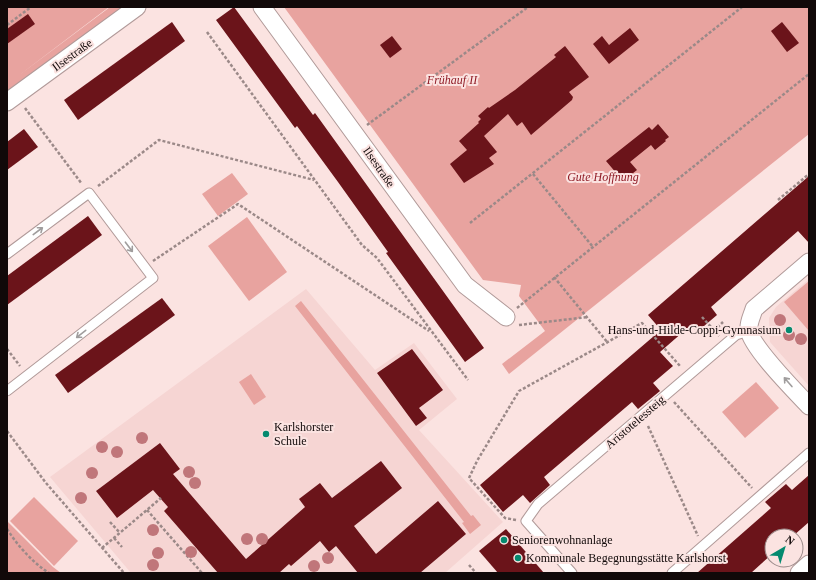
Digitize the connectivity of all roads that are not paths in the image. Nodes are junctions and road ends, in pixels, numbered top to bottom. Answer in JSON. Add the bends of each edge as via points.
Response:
{"nodes":[{"id":1,"x":137,"y":7,"type":"edge"},
{"id":2,"x":262,"y":7,"type":"edge"},
{"id":3,"x":12,"y":99,"type":"edge"},
{"id":4,"x":7,"y":254,"type":"edge"},
{"id":5,"x":809,"y":262,"type":"edge"},
{"id":6,"x":506,"y":317,"type":"road end"},
{"id":7,"x":749,"y":331,"type":"junction"},
{"id":8,"x":7,"y":391,"type":"edge"},
{"id":9,"x":809,"y":406,"type":"edge"},
{"id":10,"x":809,"y":453,"type":"edge"},
{"id":11,"x":809,"y":564,"type":"edge"},
{"id":12,"x":572,"y":573,"type":"edge"},
{"id":13,"x":672,"y":573,"type":"edge"},
{"id":14,"x":799,"y":573,"type":"edge"}],
"edges":[{"from":1,"to":3,"type":"street","name":"Ilsestraße"},
{"from":2,"to":6,"type":"street","name":"Ilsestraße","via":[[465,285]]},
{"from":4,"to":8,"type":"lane","one_way":true,"via":[[89,193],[153,278]]},
{"from":5,"to":7,"type":"street","via":[[754,309]]},
{"from":9,"to":7,"type":"street","one_way":true,"via":[[755,344]]},
{"from":7,"to":12,"type":"lane","name":"Aristotelessteig","via":[[736,335],[725,344],[538,504],[526,521]]},
{"from":10,"to":13,"type":"lane"},
{"from":11,"to":14,"type":"street"}]}
